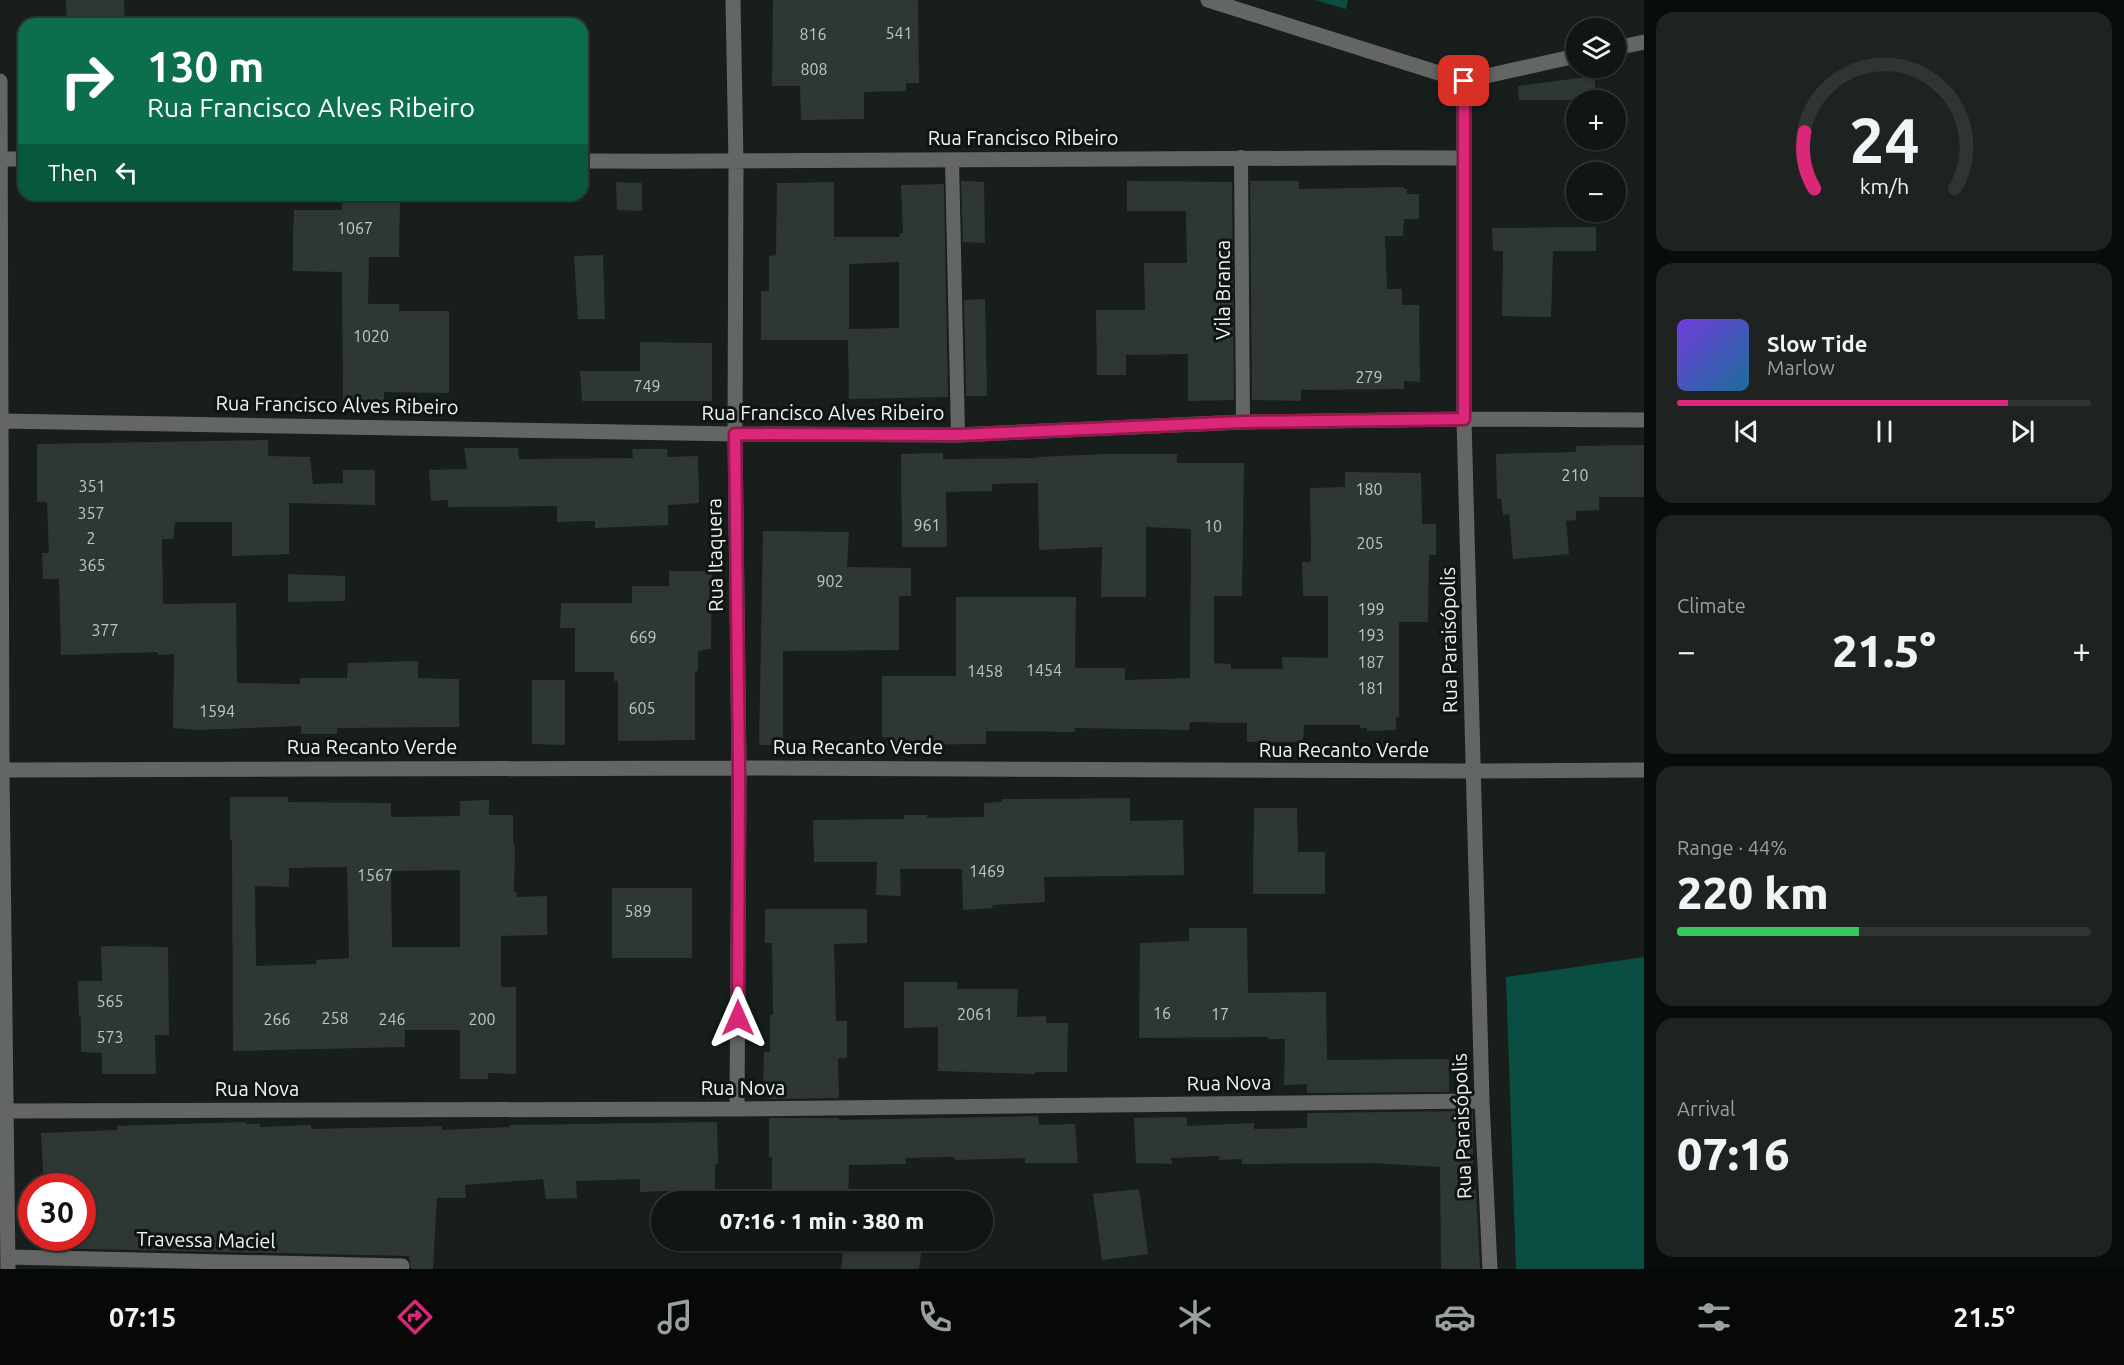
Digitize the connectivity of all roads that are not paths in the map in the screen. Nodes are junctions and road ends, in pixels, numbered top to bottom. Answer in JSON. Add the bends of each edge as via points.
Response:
{"nodes":[{"id":1,"x":733,"y":0,"type":"edge"},
{"id":2,"x":1208,"y":0,"type":"edge"},
{"id":3,"x":1644,"y":42,"type":"edge"},
{"id":4,"x":1626,"y":46,"type":"edge"},
{"id":5,"x":1566,"y":58,"type":"edge"},
{"id":6,"x":0,"y":81,"type":"edge"},
{"id":7,"x":1464,"y":81,"type":"junction"},
{"id":8,"x":1241,"y":157,"type":"junction"},
{"id":9,"x":1464,"y":158,"type":"junction"},
{"id":10,"x":1,"y":159,"type":"edge"},
{"id":11,"x":18,"y":159,"type":"edge"},
{"id":12,"x":952,"y":159,"type":"junction"},
{"id":13,"x":588,"y":161,"type":"edge"},
{"id":14,"x":736,"y":162,"type":"junction"},
{"id":15,"x":1464,"y":419,"type":"junction"},
{"id":16,"x":1644,"y":420,"type":"edge"},
{"id":17,"x":1,"y":422,"type":"edge"},
{"id":18,"x":1243,"y":422,"type":"junction"},
{"id":19,"x":735,"y":434,"type":"junction"},
{"id":20,"x":958,"y":435,"type":"junction"},
{"id":21,"x":739,"y":768,"type":"junction"},
{"id":22,"x":1,"y":770,"type":"edge"},
{"id":23,"x":1644,"y":770,"type":"edge"},
{"id":24,"x":1473,"y":771,"type":"junction"},
{"id":25,"x":1482,"y":1101,"type":"junction"},
{"id":26,"x":737,"y":1109,"type":"junction"},
{"id":27,"x":5,"y":1111,"type":"junction"},
{"id":28,"x":8,"y":1263,"type":"edge"},
{"id":29,"x":402,"y":1266,"type":"dead end"},
{"id":30,"x":1490,"y":1269,"type":"edge"}],
"edges":[{"from":1,"to":14,"type":"street","name":"Rua Itaquera"},
{"from":2,"to":7,"type":"street"},
{"from":3,"to":4,"type":"street"},
{"from":5,"to":7,"type":"street"},
{"from":6,"to":10,"type":"street"},
{"from":7,"to":9,"type":"street","name":"Rua Paraisópolis"},
{"from":8,"to":9,"type":"street","name":"Rua Francisco Ribeiro"},
{"from":8,"to":12,"type":"street","name":"Rua Francisco Ribeiro"},
{"from":8,"to":18,"type":"lane","name":"Vila Branca"},
{"from":9,"to":15,"type":"street","name":"Rua Paraisópolis"},
{"from":10,"to":11,"type":"street"},
{"from":10,"to":17,"type":"street"},
{"from":12,"to":14,"type":"street","name":"Rua Francisco Ribeiro"},
{"from":12,"to":20,"type":"lane"},
{"from":13,"to":14,"type":"street","name":"Rua Francisco Ribeiro"},
{"from":14,"to":19,"type":"street","name":"Rua Itaquera"},
{"from":15,"to":16,"type":"street","name":"Rua Francisco Alves Ribeiro"},
{"from":15,"to":18,"type":"street","name":"Rua Francisco Alves Ribeiro"},
{"from":15,"to":24,"type":"street","name":"Rua Paraisópolis"},
{"from":17,"to":19,"type":"street","name":"Rua Francisco Alves Ribeiro"},
{"from":17,"to":22,"type":"street"},
{"from":18,"to":20,"type":"street","name":"Rua Francisco Alves Ribeiro"},
{"from":19,"to":20,"type":"street","name":"Rua Francisco Alves Ribeiro"},
{"from":19,"to":21,"type":"street","name":"Rua Itaquera"},
{"from":21,"to":22,"type":"street","name":"Rua Recanto Verde"},
{"from":21,"to":24,"type":"street","name":"Rua Recanto Verde"},
{"from":21,"to":26,"type":"street","name":"Rua Itaquera"},
{"from":22,"to":27,"type":"street"},
{"from":23,"to":24,"type":"street","name":"Rua Recanto Verde"},
{"from":24,"to":25,"type":"street","name":"Rua Paraisópolis"},
{"from":25,"to":26,"type":"street","name":"Rua Nova"},
{"from":25,"to":30,"type":"street","name":"Rua Paraisópolis"},
{"from":26,"to":27,"type":"street","name":"Rua Nova"},
{"from":27,"to":28,"type":"street"},
{"from":28,"to":29,"type":"street","name":"Travessa Maciel"}]}
